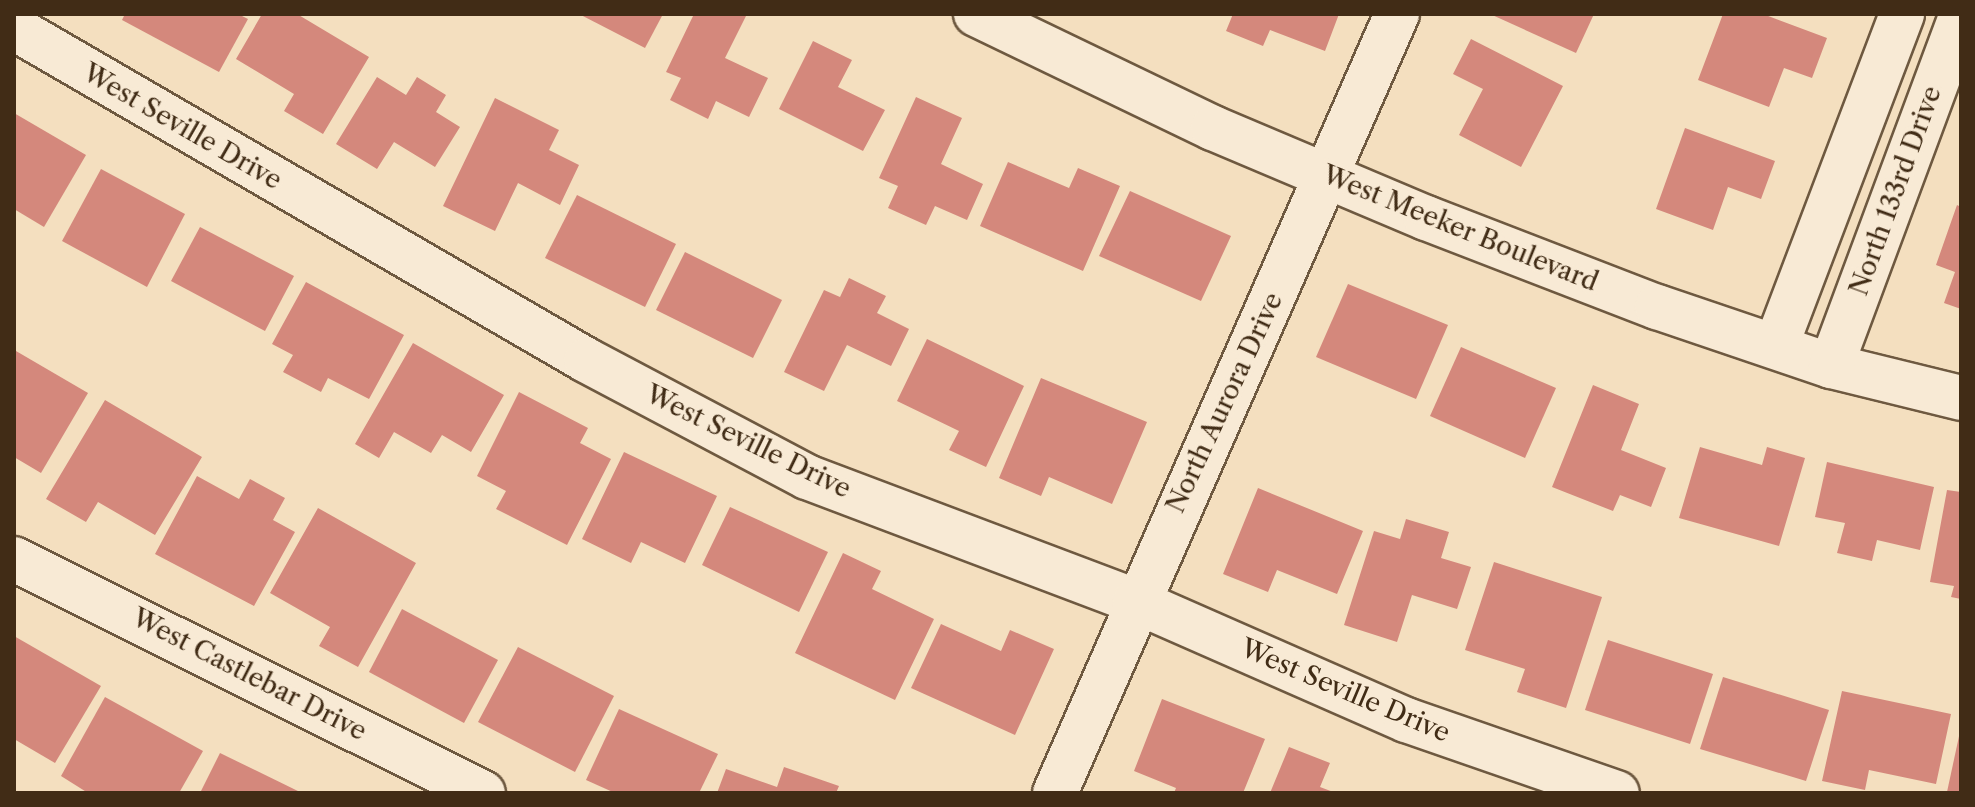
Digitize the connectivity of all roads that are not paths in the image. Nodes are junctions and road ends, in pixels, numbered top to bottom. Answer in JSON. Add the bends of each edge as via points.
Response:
{"nodes":[{"id":1,"x":976,"y":14,"type":"edge"},
{"id":2,"x":1397,"y":14,"type":"edge"},
{"id":3,"x":1902,"y":14,"type":"edge"},
{"id":4,"x":1961,"y":17,"type":"edge"},
{"id":5,"x":14,"y":28,"type":"edge"},
{"id":6,"x":1328,"y":178,"type":"junction"},
{"id":7,"x":1776,"y":346,"type":"junction"},
{"id":8,"x":1831,"y":366,"type":"junction"},
{"id":9,"x":1961,"y":398,"type":"edge"},
{"id":10,"x":14,"y":559,"type":"edge"},
{"id":11,"x":1135,"y":601,"type":"junction"},
{"id":12,"x":483,"y":793,"type":"edge"},
{"id":13,"x":1055,"y":793,"type":"edge"},
{"id":14,"x":1617,"y":793,"type":"edge"}],
"edges":[{"from":1,"to":6,"type":"street","name":"West Meeker Boulevard"},
{"from":2,"to":6,"type":"street","name":"North Aurora Drive"},
{"from":3,"to":7,"type":"street"},
{"from":4,"to":8,"type":"street","name":"North 133rd Drive"},
{"from":5,"to":11,"type":"street","name":"West Seville Drive","via":[[586,360],[807,477]]},
{"from":6,"to":7,"type":"street","name":"West Meeker Boulevard","via":[[1657,307]]},
{"from":6,"to":11,"type":"street","name":"North Aurora Drive"},
{"from":7,"to":8,"type":"street","name":"West Meeker Boulevard"},
{"from":8,"to":9,"type":"street","name":"West Meeker Boulevard"},
{"from":10,"to":12,"type":"street","name":"West Castlebar Drive"},
{"from":11,"to":13,"type":"street","name":"North Aurora Drive"},
{"from":11,"to":14,"type":"street","name":"West Seville Drive","via":[[1406,720]]}]}
